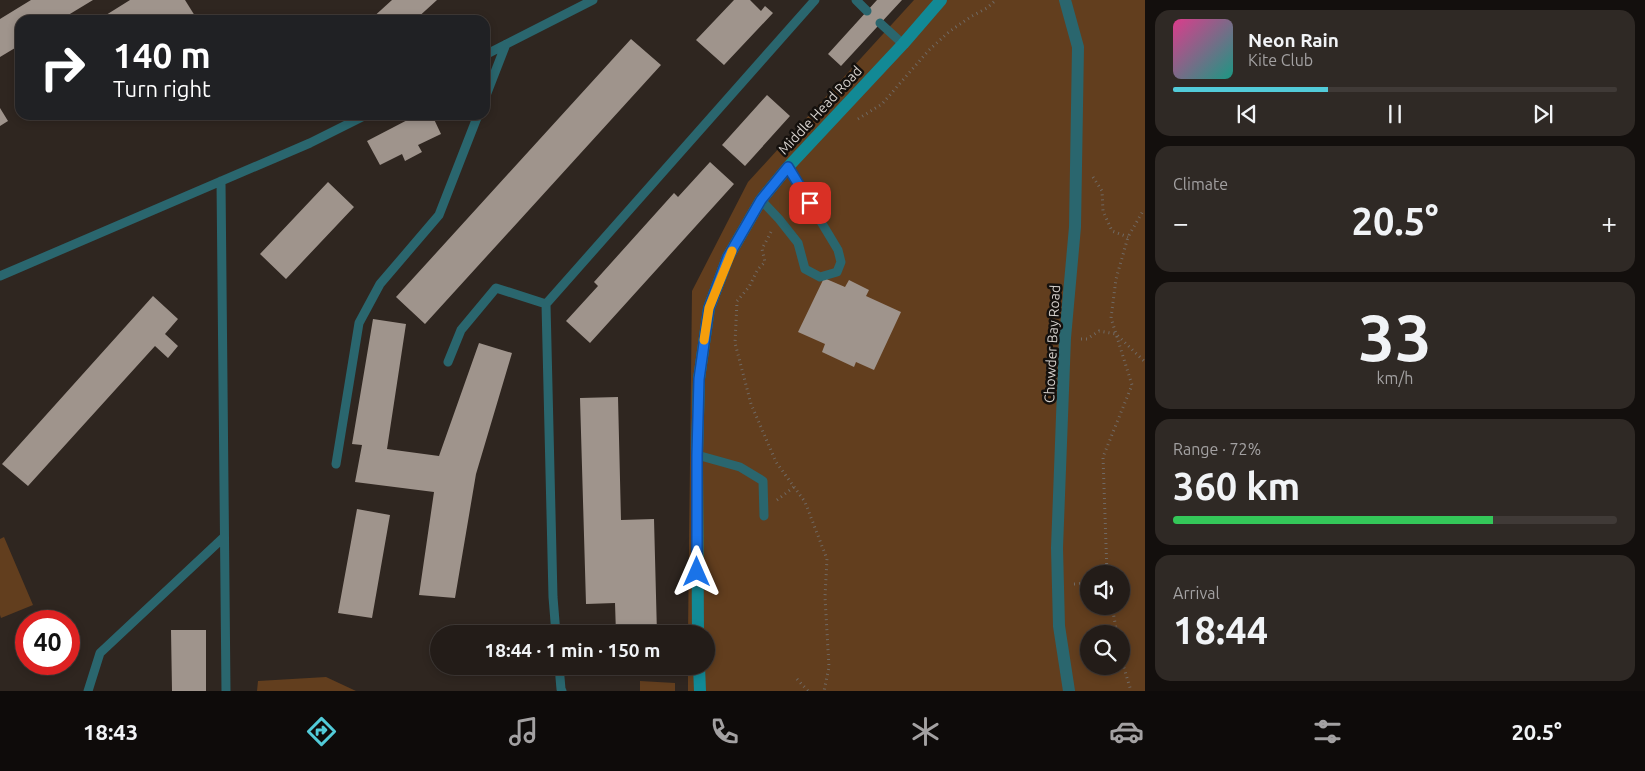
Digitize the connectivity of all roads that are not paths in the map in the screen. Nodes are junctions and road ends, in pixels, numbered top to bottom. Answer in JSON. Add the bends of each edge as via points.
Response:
{"nodes":[{"id":1,"x":594,"y":0,"type":"edge"},
{"id":2,"x":815,"y":0,"type":"edge"},
{"id":3,"x":856,"y":0,"type":"edge"},
{"id":4,"x":941,"y":0,"type":"edge"},
{"id":5,"x":1065,"y":0,"type":"edge"},
{"id":6,"x":867,"y":11,"type":"dead end"},
{"id":7,"x":880,"y":23,"type":"dead end"},
{"id":8,"x":506,"y":44,"type":"junction"},
{"id":9,"x":903,"y":44,"type":"junction"},
{"id":10,"x":490,"y":52,"type":"edge"},
{"id":11,"x":490,"y":85,"type":"edge"},
{"id":12,"x":356,"y":120,"type":"edge"},
{"id":13,"x":476,"y":120,"type":"edge"},
{"id":14,"x":788,"y":167,"type":"junction"},
{"id":15,"x":221,"y":182,"type":"junction"},
{"id":16,"x":761,"y":200,"type":"junction"},
{"id":17,"x":0,"y":276,"type":"edge"},
{"id":18,"x":546,"y":304,"type":"junction"},
{"id":19,"x":448,"y":362,"type":"dead end"},
{"id":20,"x":697,"y":455,"type":"junction"},
{"id":21,"x":336,"y":464,"type":"dead end"},
{"id":22,"x":764,"y":516,"type":"dead end"},
{"id":23,"x":224,"y":537,"type":"junction"},
{"id":24,"x":555,"y":625,"type":"edge"},
{"id":25,"x":698,"y":625,"type":"edge"},
{"id":26,"x":560,"y":675,"type":"edge"},
{"id":27,"x":699,"y":675,"type":"edge"},
{"id":28,"x":88,"y":691,"type":"edge"},
{"id":29,"x":226,"y":691,"type":"edge"},
{"id":30,"x":562,"y":691,"type":"edge"},
{"id":31,"x":700,"y":691,"type":"edge"},
{"id":32,"x":1069,"y":691,"type":"edge"}],
"edges":[{"from":1,"to":8,"type":"lane"},
{"from":2,"to":18,"type":"lane"},
{"from":3,"to":6,"type":"lane"},
{"from":4,"to":9,"type":"street","name":"Middle Head Road"},
{"from":5,"to":32,"type":"street","name":"Chowder Bay Road","via":[[1078,47],[1075,227],[1066,338],[1057,548],[1059,626]]},
{"from":7,"to":9,"type":"lane"},
{"from":8,"to":10,"type":"lane"},
{"from":8,"to":11,"type":"lane"},
{"from":9,"to":14,"type":"street","name":"Middle Head Road"},
{"from":12,"to":15,"type":"lane"},
{"from":13,"to":21,"type":"lane","via":[[440,215],[380,284],[359,323]]},
{"from":14,"to":16,"type":"street","name":"Middle Head Road"},
{"from":14,"to":16,"type":"lane","via":[[838,250],[841,262],[838,272],[820,277],[805,270],[798,243]]},
{"from":15,"to":17,"type":"lane"},
{"from":15,"to":23,"type":"lane"},
{"from":16,"to":20,"type":"street","name":"Middle Head Road","via":[[728,257],[709,308],[699,379]]},
{"from":18,"to":19,"type":"lane","via":[[496,288],[461,330]]},
{"from":18,"to":24,"type":"lane"},
{"from":20,"to":22,"type":"lane","via":[[740,468],[763,481]]},
{"from":20,"to":25,"type":"street","name":"Middle Head Road"},
{"from":23,"to":28,"type":"lane","via":[[100,653]]},
{"from":23,"to":29,"type":"lane"},
{"from":26,"to":30,"type":"lane"},
{"from":27,"to":31,"type":"street"}]}
